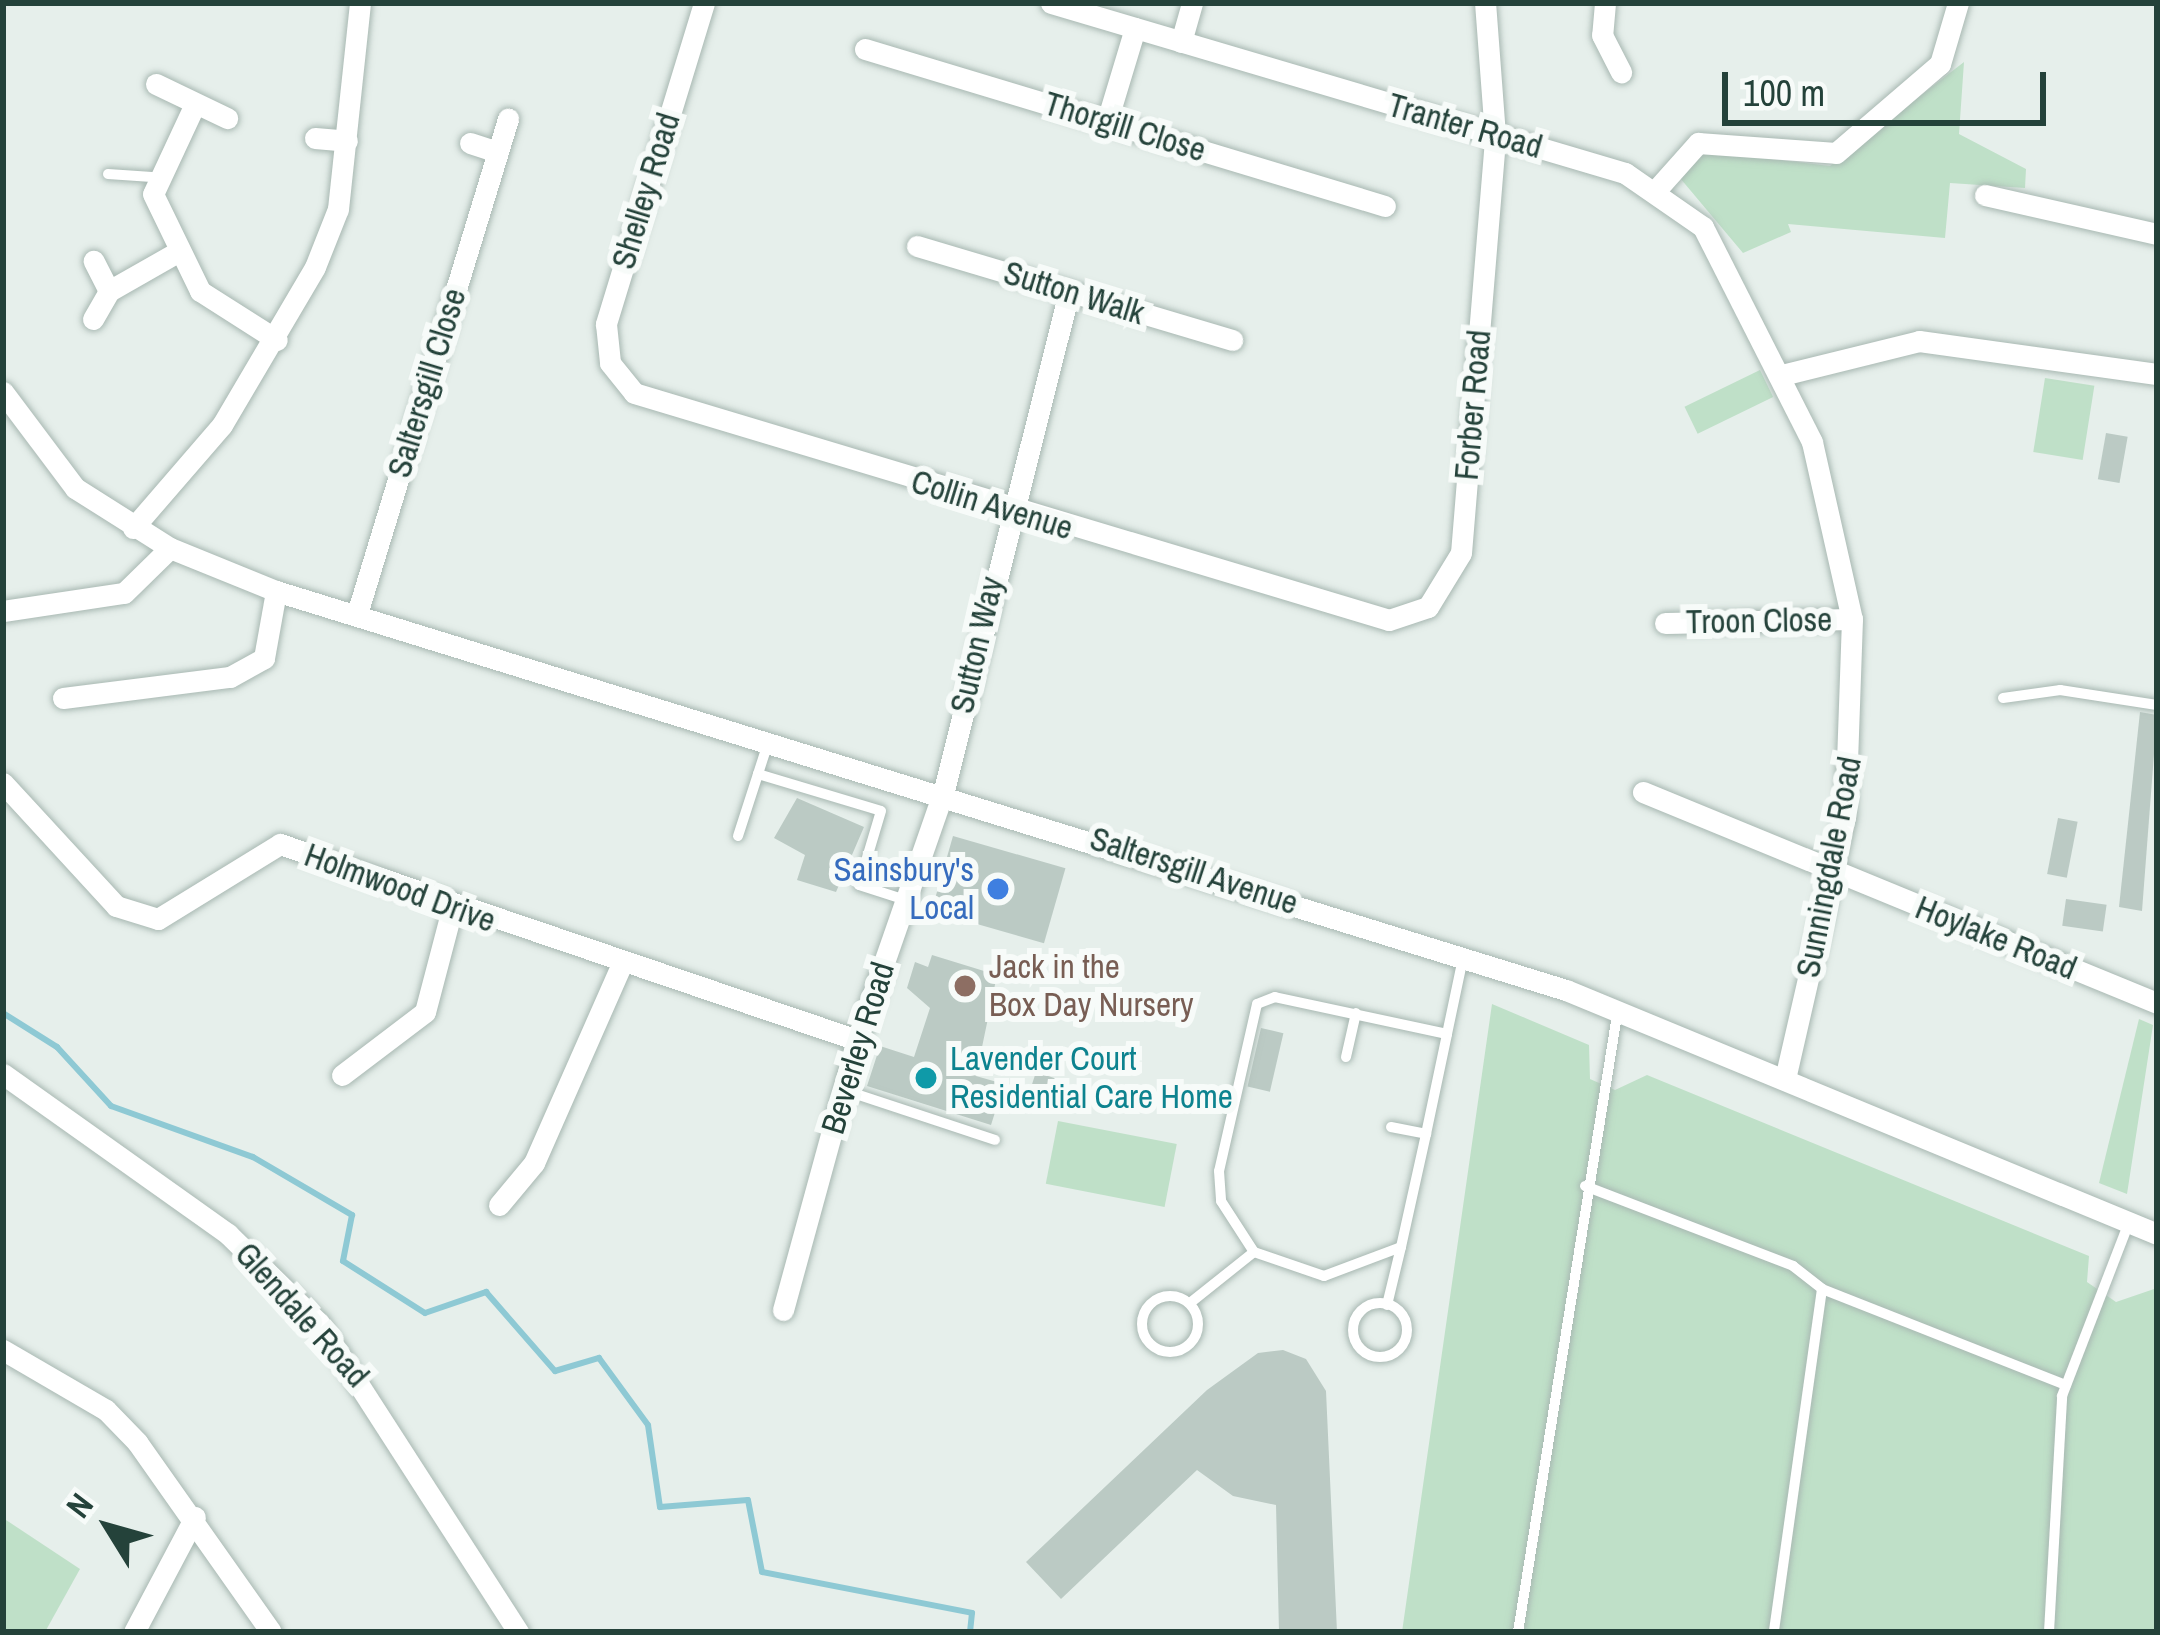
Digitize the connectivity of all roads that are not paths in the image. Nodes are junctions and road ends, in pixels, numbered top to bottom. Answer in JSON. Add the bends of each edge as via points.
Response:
{"nodes":[{"id":1,"x":360,"y":3,"type":"edge"},
{"id":2,"x":704,"y":3,"type":"edge"},
{"id":3,"x":1051,"y":3,"type":"edge"},
{"id":4,"x":1192,"y":3,"type":"edge"},
{"id":5,"x":1485,"y":3,"type":"edge"},
{"id":6,"x":1605,"y":3,"type":"edge"},
{"id":7,"x":1958,"y":3,"type":"edge"},
{"id":8,"x":1136,"y":28,"type":"junction"},
{"id":9,"x":1180,"y":42,"type":"junction"},
{"id":10,"x":865,"y":49,"type":"dead end"},
{"id":11,"x":1621,"y":72,"type":"dead end"},
{"id":12,"x":156,"y":84,"type":"dead end"},
{"id":13,"x":195,"y":104,"type":"junction"},
{"id":14,"x":227,"y":118,"type":"dead end"},
{"id":15,"x":508,"y":119,"type":"dead end"},
{"id":16,"x":1107,"y":121,"type":"junction"},
{"id":17,"x":1495,"y":135,"type":"junction"},
{"id":18,"x":315,"y":138,"type":"dead end"},
{"id":19,"x":347,"y":141,"type":"junction"},
{"id":20,"x":470,"y":143,"type":"dead end"},
{"id":21,"x":498,"y":152,"type":"junction"},
{"id":22,"x":108,"y":174,"type":"dead end"},
{"id":23,"x":152,"y":177,"type":"junction"},
{"id":24,"x":1658,"y":189,"type":"junction"},
{"id":25,"x":1985,"y":195,"type":"dead end"},
{"id":26,"x":1385,"y":206,"type":"dead end"},
{"id":27,"x":2157,"y":234,"type":"edge"},
{"id":28,"x":917,"y":246,"type":"dead end"},
{"id":29,"x":176,"y":253,"type":"junction"},
{"id":30,"x":94,"y":261,"type":"dead end"},
{"id":31,"x":109,"y":291,"type":"junction"},
{"id":32,"x":1070,"y":292,"type":"junction"},
{"id":33,"x":93,"y":320,"type":"dead end"},
{"id":34,"x":277,"y":340,"type":"junction"},
{"id":35,"x":1232,"y":340,"type":"dead end"},
{"id":36,"x":1786,"y":374,"type":"junction"},
{"id":37,"x":2157,"y":374,"type":"edge"},
{"id":38,"x":618,"y":379,"type":"joint"},
{"id":39,"x":3,"y":392,"type":"edge"},
{"id":40,"x":1008,"y":510,"type":"junction"},
{"id":41,"x":133,"y":528,"type":"junction"},
{"id":42,"x":170,"y":548,"type":"junction"},
{"id":43,"x":276,"y":591,"type":"junction"},
{"id":44,"x":3,"y":611,"type":"edge"},
{"id":45,"x":357,"y":614,"type":"junction"},
{"id":46,"x":1373,"y":619,"type":"joint"},
{"id":47,"x":1852,"y":619,"type":"junction"},
{"id":48,"x":1665,"y":623,"type":"dead end"},
{"id":49,"x":63,"y":698,"type":"dead end"},
{"id":50,"x":2003,"y":698,"type":"dead end"},
{"id":51,"x":2157,"y":705,"type":"edge"},
{"id":52,"x":770,"y":736,"type":"junction"},
{"id":53,"x":758,"y":774,"type":"junction"},
{"id":54,"x":3,"y":783,"type":"edge"},
{"id":55,"x":944,"y":790,"type":"junction"},
{"id":56,"x":1643,"y":792,"type":"dead end"},
{"id":57,"x":738,"y":836,"type":"dead end"},
{"id":58,"x":1834,"y":873,"type":"junction"},
{"id":59,"x":906,"y":900,"type":"junction"},
{"id":60,"x":452,"y":909,"type":"junction"},
{"id":61,"x":1463,"y":958,"type":"junction"},
{"id":62,"x":620,"y":968,"type":"junction"},
{"id":63,"x":2157,"y":1003,"type":"edge"},
{"id":64,"x":1618,"y":1009,"type":"junction"},
{"id":65,"x":1356,"y":1013,"type":"junction"},
{"id":66,"x":1447,"y":1034,"type":"junction"},
{"id":67,"x":857,"y":1040,"type":"junction"},
{"id":68,"x":1346,"y":1057,"type":"dead end"},
{"id":69,"x":3,"y":1075,"type":"edge"},
{"id":70,"x":343,"y":1075,"type":"dead end"},
{"id":71,"x":1785,"y":1079,"type":"junction"},
{"id":72,"x":843,"y":1090,"type":"junction"},
{"id":73,"x":1391,"y":1127,"type":"dead end"},
{"id":74,"x":1426,"y":1134,"type":"junction"},
{"id":75,"x":995,"y":1140,"type":"dead end"},
{"id":76,"x":1585,"y":1186,"type":"junction"},
{"id":77,"x":499,"y":1205,"type":"dead end"},
{"id":78,"x":2128,"y":1225,"type":"junction"},
{"id":79,"x":2157,"y":1234,"type":"edge"},
{"id":80,"x":1401,"y":1246,"type":"junction"},
{"id":81,"x":1254,"y":1252,"type":"junction"},
{"id":82,"x":1822,"y":1289,"type":"junction"},
{"id":83,"x":1190,"y":1303,"type":"junction"},
{"id":84,"x":1387,"y":1304,"type":"junction"},
{"id":85,"x":783,"y":1310,"type":"dead end"},
{"id":86,"x":3,"y":1350,"type":"edge"},
{"id":87,"x":2066,"y":1385,"type":"junction"},
{"id":88,"x":196,"y":1517,"type":"junction"},
{"id":89,"x":134,"y":1632,"type":"edge"},
{"id":90,"x":271,"y":1632,"type":"edge"},
{"id":91,"x":518,"y":1632,"type":"edge"},
{"id":92,"x":1518,"y":1632,"type":"edge"},
{"id":93,"x":1774,"y":1632,"type":"edge"},
{"id":94,"x":2050,"y":1632,"type":"edge"}],
"edges":[{"from":1,"to":19,"type":"street"},
{"from":2,"to":38,"type":"street","name":"Shelley Road","via":[[606,324]]},
{"from":3,"to":8,"type":"street","name":"Tranter Road"},
{"from":4,"to":9,"type":"street"},
{"from":5,"to":17,"type":"street","name":"Forber Road"},
{"from":6,"to":11,"type":"street","via":[[1602,35]]},
{"from":7,"to":24,"type":"street","via":[[1940,64],[1836,153],[1698,143]]},
{"from":8,"to":9,"type":"street","name":"Tranter Road"},
{"from":8,"to":16,"type":"street"},
{"from":9,"to":17,"type":"street","name":"Tranter Road"},
{"from":10,"to":16,"type":"street","name":"Thorgill Close"},
{"from":12,"to":13,"type":"street"},
{"from":13,"to":14,"type":"street"},
{"from":13,"to":23,"type":"street"},
{"from":15,"to":21,"type":"street","name":"Saltersgill Close"},
{"from":16,"to":26,"type":"street","name":"Thorgill Close"},
{"from":17,"to":24,"type":"street","name":"Tranter Road"},
{"from":17,"to":46,"type":"street","name":"Forber Road","via":[[1461,554],[1428,607]]},
{"from":18,"to":19,"type":"street"},
{"from":19,"to":34,"type":"street","via":[[338,209]]},
{"from":20,"to":21,"type":"street"},
{"from":21,"to":45,"type":"street","name":"Saltersgill Close"},
{"from":22,"to":23,"type":"lane"},
{"from":23,"to":29,"type":"street"},
{"from":24,"to":36,"type":"street","name":"Tranter Road","via":[[1703,227]]},
{"from":25,"to":27,"type":"street"},
{"from":28,"to":32,"type":"street","name":"Sutton Walk"},
{"from":29,"to":31,"type":"street"},
{"from":29,"to":34,"type":"street","via":[[224,313]]},
{"from":30,"to":31,"type":"street"},
{"from":31,"to":33,"type":"street"},
{"from":32,"to":35,"type":"street","name":"Sutton Walk"},
{"from":32,"to":40,"type":"street","name":"Sutton Way"},
{"from":34,"to":41,"type":"street"},
{"from":36,"to":37,"type":"street","via":[[1919,341]]},
{"from":36,"to":47,"type":"street","name":"Sunningdale Road","via":[[1830,500]]},
{"from":38,"to":40,"type":"street","name":"Collin Avenue","via":[[654,403]]},
{"from":39,"to":41,"type":"street","name":"Saltersgill Avenue","via":[[28,438]]},
{"from":40,"to":46,"type":"street","name":"Collin Avenue"},
{"from":40,"to":55,"type":"street","name":"Sutton Way"},
{"from":41,"to":42,"type":"street","name":"Saltersgill Avenue"},
{"from":42,"to":43,"type":"street","name":"Saltersgill Avenue"},
{"from":42,"to":44,"type":"street","via":[[124,593]]},
{"from":43,"to":45,"type":"street","name":"Saltersgill Avenue"},
{"from":43,"to":49,"type":"street","via":[[264,658],[230,676]]},
{"from":45,"to":52,"type":"street","name":"Saltersgill Avenue"},
{"from":47,"to":48,"type":"street","name":"Troon Close"},
{"from":47,"to":58,"type":"street","name":"Sunningdale Road","via":[[1852,753]]},
{"from":50,"to":51,"type":"lane","via":[[2060,690]]},
{"from":52,"to":53,"type":"lane"},
{"from":52,"to":55,"type":"street","name":"Saltersgill Avenue"},
{"from":53,"to":57,"type":"lane"},
{"from":53,"to":59,"type":"lane","via":[[881,811],[859,885]]},
{"from":54,"to":60,"type":"street","name":"Holmwood Drive","via":[[116,906],[158,919],[280,844]]},
{"from":55,"to":59,"type":"street","name":"Beverley Road"},
{"from":55,"to":61,"type":"street","name":"Saltersgill Avenue"},
{"from":56,"to":58,"type":"street","name":"Hoylake Road"},
{"from":58,"to":63,"type":"street","name":"Hoylake Road"},
{"from":58,"to":71,"type":"street","name":"Sunningdale Road"},
{"from":59,"to":67,"type":"street","name":"Beverley Road"},
{"from":60,"to":62,"type":"street","name":"Holmwood Drive"},
{"from":60,"to":70,"type":"street","via":[[425,1012]]},
{"from":61,"to":64,"type":"street","name":"Saltersgill Avenue"},
{"from":61,"to":66,"type":"lane"},
{"from":62,"to":67,"type":"street","name":"Holmwood Drive"},
{"from":62,"to":77,"type":"street","via":[[534,1163]]},
{"from":64,"to":71,"type":"street","name":"Saltersgill Avenue"},
{"from":64,"to":76,"type":"lane"},
{"from":65,"to":66,"type":"lane"},
{"from":65,"to":68,"type":"lane"},
{"from":65,"to":81,"type":"lane","via":[[1276,997],[1252,1013],[1219,1171],[1221,1201]]},
{"from":66,"to":74,"type":"lane"},
{"from":67,"to":72,"type":"street","name":"Beverley Road"},
{"from":69,"to":91,"type":"street","name":"Glendale Road","via":[[228,1234],[319,1323]]},
{"from":71,"to":78,"type":"street","name":"Saltersgill Avenue"},
{"from":72,"to":75,"type":"lane"},
{"from":72,"to":85,"type":"street","name":"Beverley Road"},
{"from":73,"to":74,"type":"lane"},
{"from":74,"to":80,"type":"lane"},
{"from":76,"to":82,"type":"lane","via":[[1793,1266]]},
{"from":76,"to":92,"type":"lane"},
{"from":78,"to":79,"type":"street","name":"Saltersgill Avenue"},
{"from":78,"to":87,"type":"lane"},
{"from":80,"to":81,"type":"lane","via":[[1324,1276]]},
{"from":80,"to":84,"type":"lane"},
{"from":81,"to":83,"type":"lane"},
{"from":82,"to":87,"type":"lane"},
{"from":82,"to":93,"type":"lane"},
{"from":83,"to":83,"type":"lane","via":[[1195,1338],[1180,1350],[1153,1346],[1149,1305]]},
{"from":84,"to":84,"type":"lane","via":[[1406,1338],[1371,1356],[1357,1345],[1356,1318]]},
{"from":86,"to":88,"type":"street","via":[[106,1410]]},
{"from":87,"to":94,"type":"lane"},
{"from":88,"to":89,"type":"street"},
{"from":88,"to":90,"type":"street"}]}
